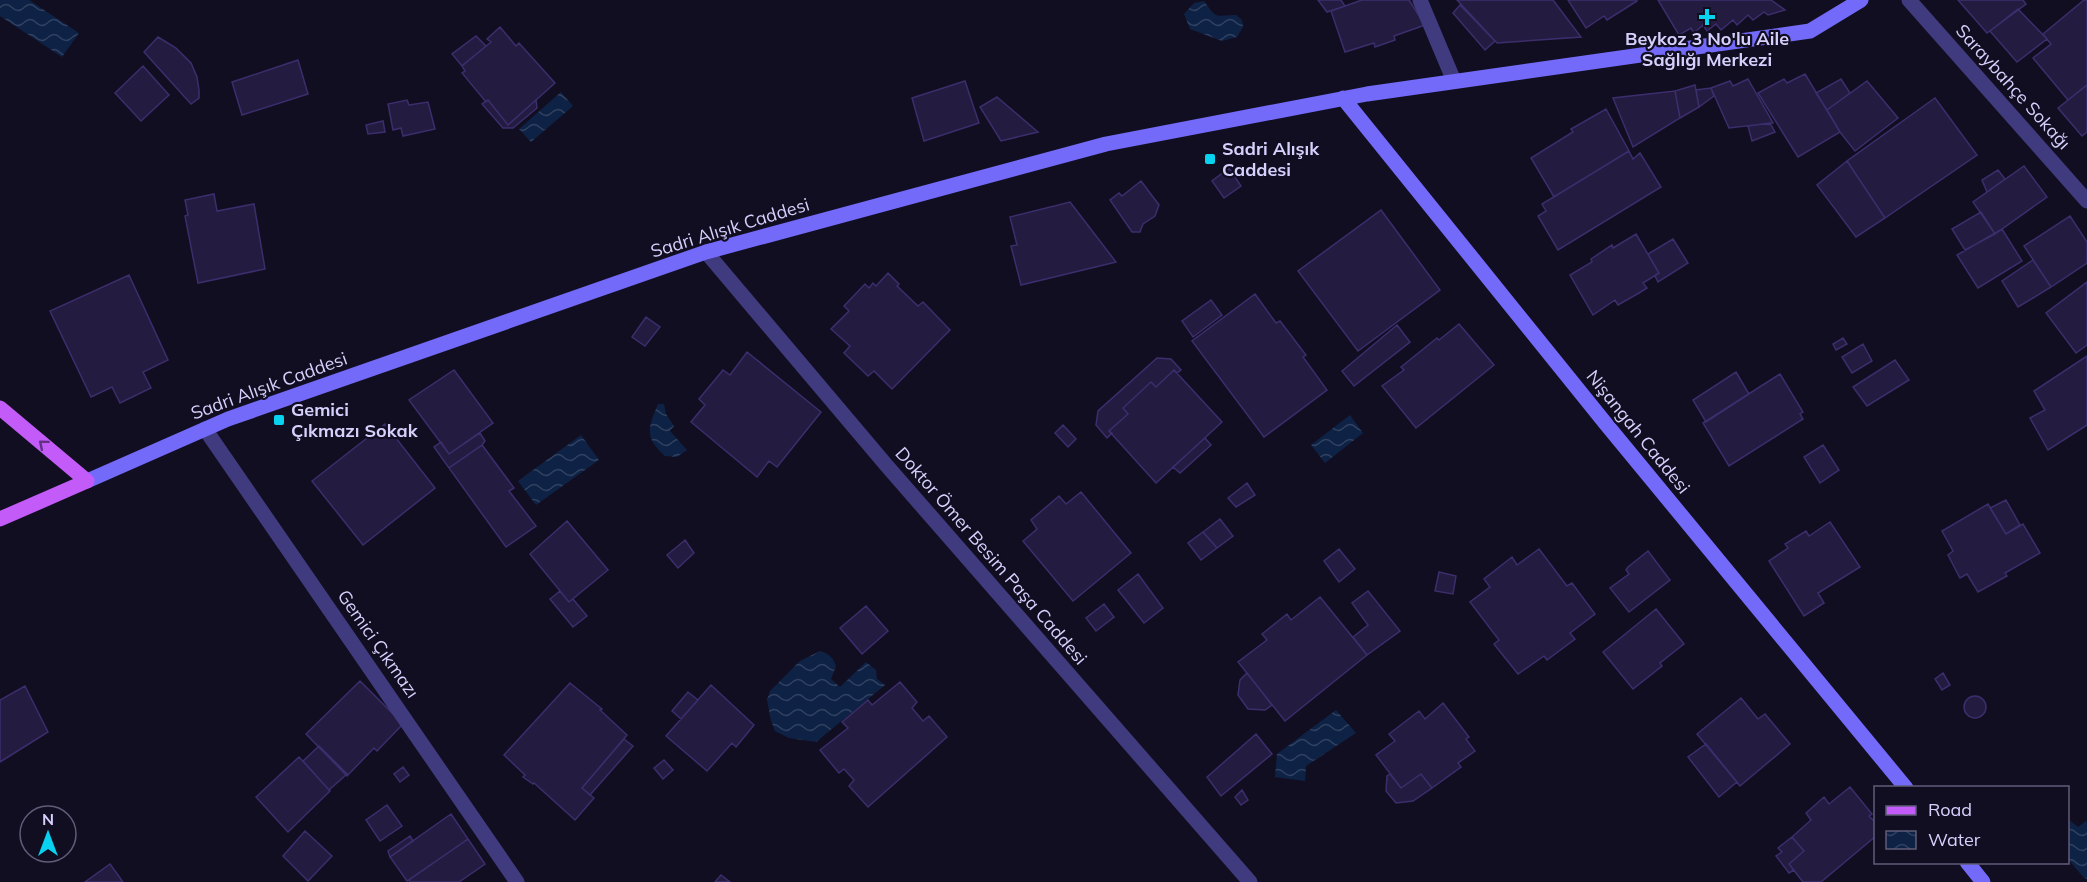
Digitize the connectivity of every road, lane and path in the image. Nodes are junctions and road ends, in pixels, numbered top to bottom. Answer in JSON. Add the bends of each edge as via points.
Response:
{"nodes":[{"id":1,"x":1420,"y":0,"type":"edge"},
{"id":2,"x":1861,"y":0,"type":"edge"},
{"id":3,"x":1909,"y":0,"type":"edge"},
{"id":4,"x":1454,"y":81,"type":"junction"},
{"id":5,"x":1344,"y":98,"type":"junction"},
{"id":6,"x":2087,"y":201,"type":"edge"},
{"id":7,"x":706,"y":252,"type":"junction"},
{"id":8,"x":0,"y":408,"type":"edge"},
{"id":9,"x":205,"y":429,"type":"junction"},
{"id":10,"x":87,"y":481,"type":"junction"},
{"id":11,"x":0,"y":519,"type":"edge"},
{"id":12,"x":1904,"y":786,"type":"edge"},
{"id":13,"x":1969,"y":864,"type":"edge"},
{"id":14,"x":517,"y":882,"type":"edge"},
{"id":15,"x":1250,"y":882,"type":"edge"},
{"id":16,"x":1983,"y":882,"type":"edge"}],
"edges":[{"from":1,"to":4,"type":"street"},
{"from":2,"to":4,"type":"street","name":"Sadri Alışık Caddesi","via":[[1810,31]]},
{"from":3,"to":6,"type":"street","name":"Saraybahçe Sokağı"},
{"from":4,"to":5,"type":"street","name":"Sadri Alışık Caddesi"},
{"from":5,"to":7,"type":"street","name":"Sadri Alışık Caddesi","via":[[1106,144]]},
{"from":5,"to":12,"type":"street","name":"Nişangah Caddesi"},
{"from":7,"to":9,"type":"street","name":"Sadri Alışık Caddesi"},
{"from":7,"to":15,"type":"street","name":"Doktor Ömer Besim Paşa Caddesi"},
{"from":10,"to":8,"type":"main road","one_way":true},
{"from":9,"to":10,"type":"street","name":"Sadri Alışık Caddesi"},
{"from":9,"to":14,"type":"street","name":"Gemici Çıkmazı"},
{"from":10,"to":11,"type":"main road"},
{"from":13,"to":16,"type":"street"}]}
